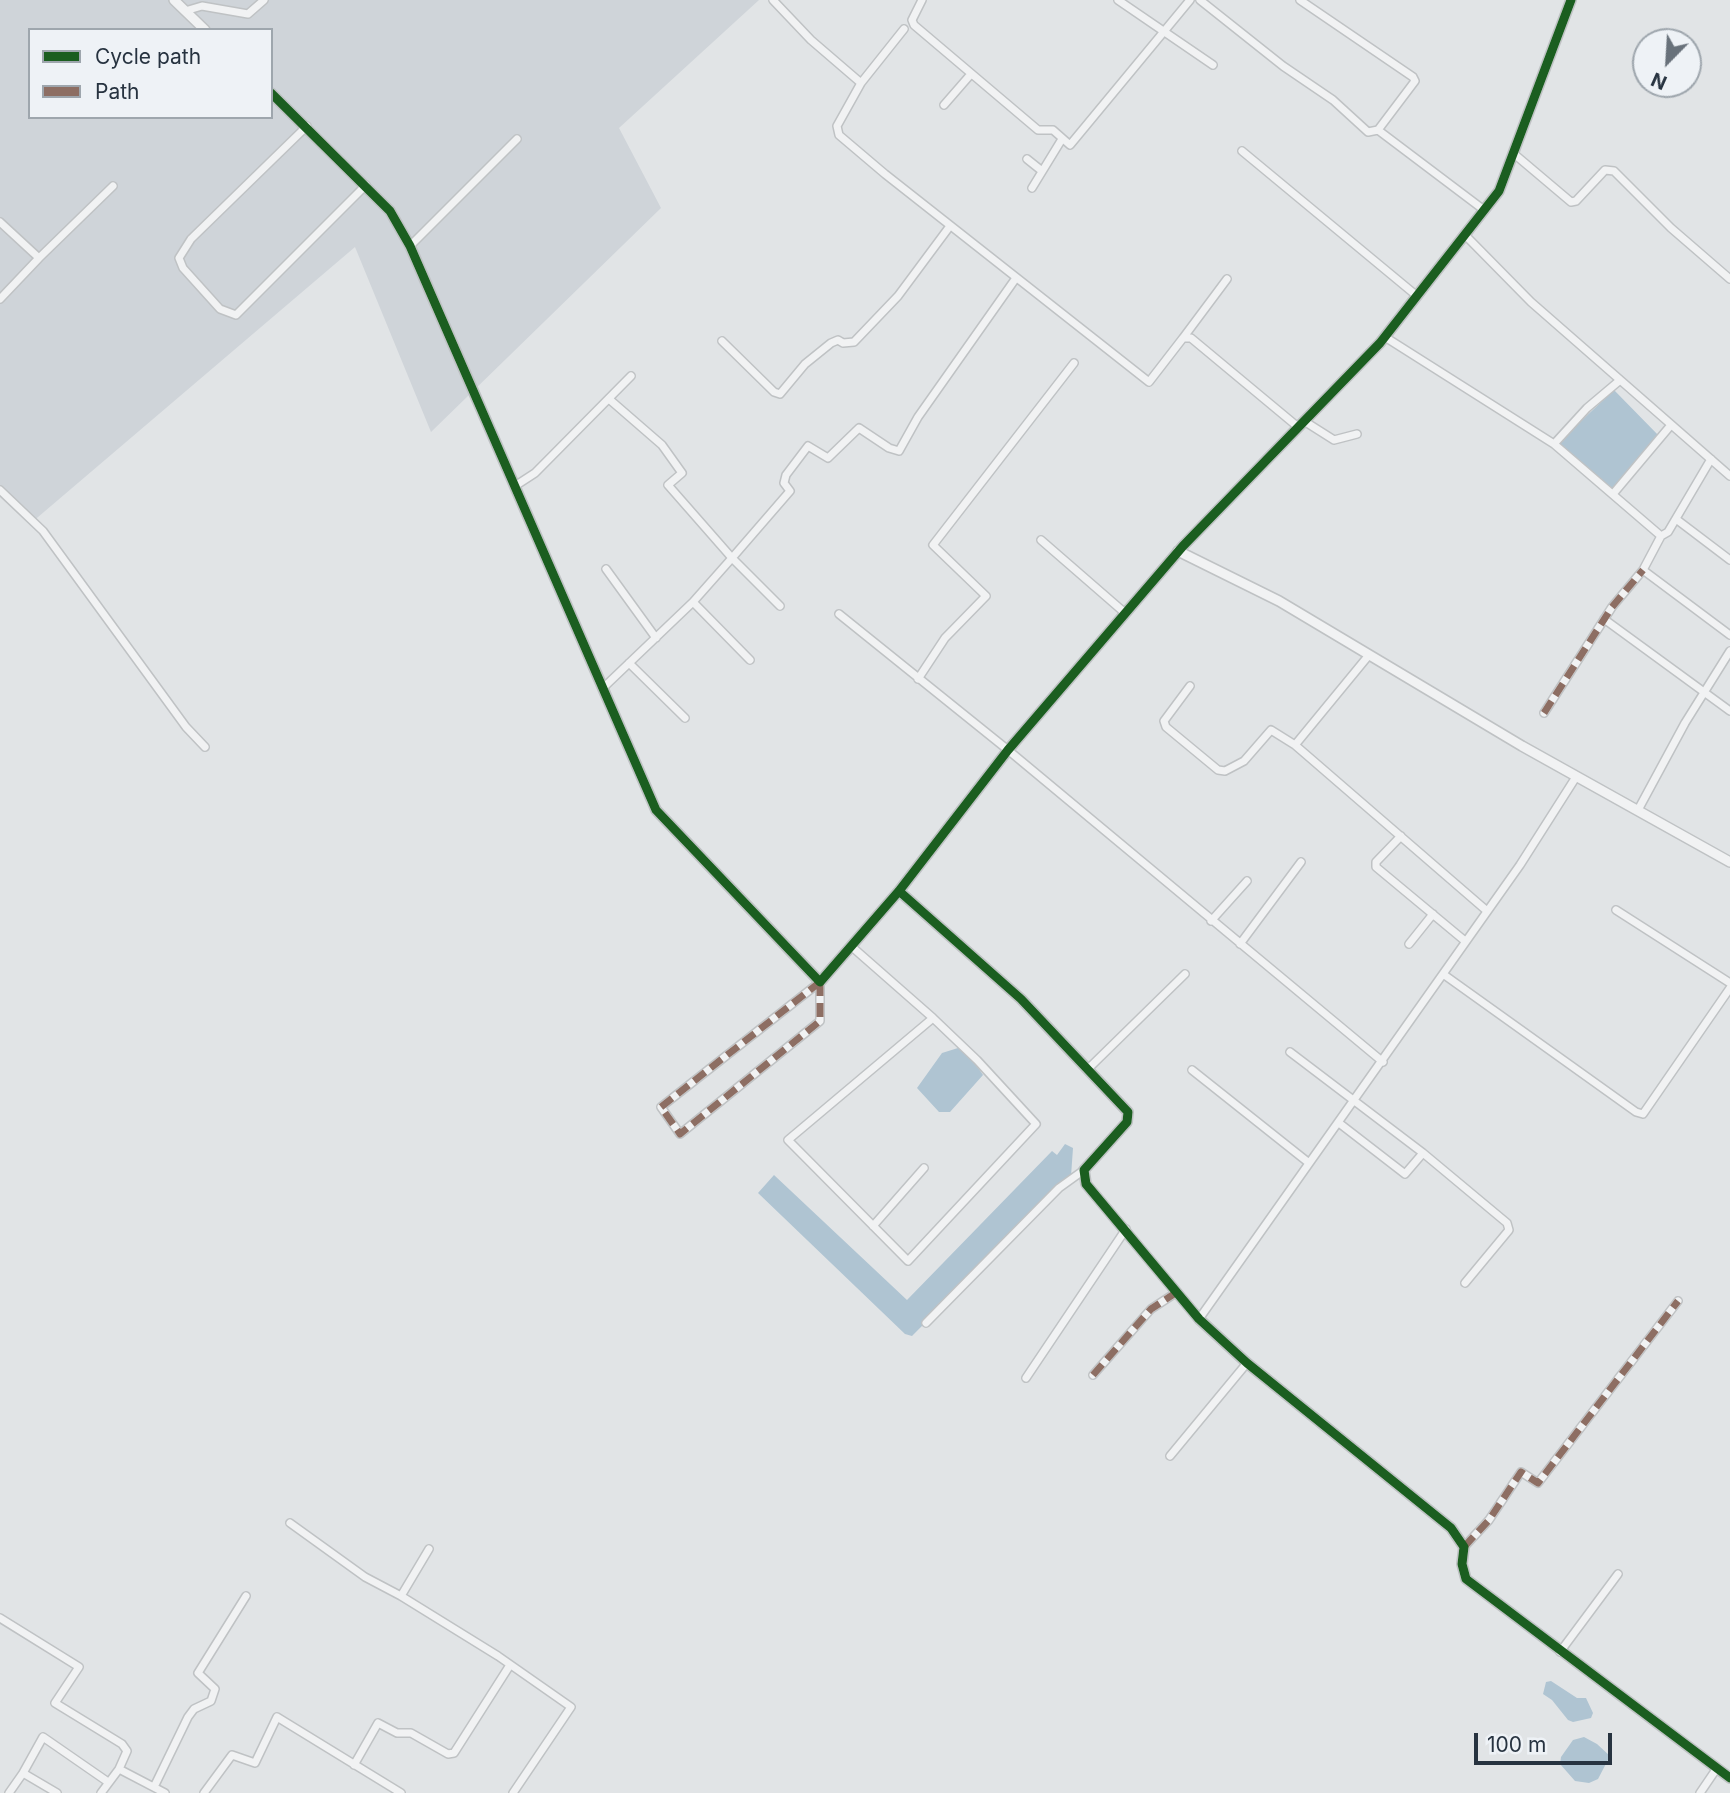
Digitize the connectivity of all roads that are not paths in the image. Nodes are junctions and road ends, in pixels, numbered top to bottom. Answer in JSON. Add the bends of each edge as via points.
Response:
{"nodes":[{"id":1,"x":174,"y":0,"type":"edge"},
{"id":2,"x":264,"y":0,"type":"edge"},
{"id":3,"x":773,"y":0,"type":"edge"},
{"id":4,"x":922,"y":0,"type":"edge"},
{"id":5,"x":1118,"y":0,"type":"edge"},
{"id":6,"x":1190,"y":0,"type":"edge"},
{"id":7,"x":1200,"y":0,"type":"edge"},
{"id":8,"x":1300,"y":0,"type":"edge"},
{"id":9,"x":1572,"y":0,"type":"edge"},
{"id":10,"x":185,"y":11,"type":"junction"},
{"id":11,"x":203,"y":28,"type":"edge"},
{"id":12,"x":904,"y":29,"type":"dead end"},
{"id":13,"x":1163,"y":33,"type":"junction"},
{"id":14,"x":1213,"y":65,"type":"dead end"},
{"id":15,"x":971,"y":74,"type":"junction"},
{"id":16,"x":861,"y":83,"type":"junction"},
{"id":17,"x":273,"y":95,"type":"edge"},
{"id":18,"x":944,"y":105,"type":"dead end"},
{"id":19,"x":307,"y":126,"type":"junction"},
{"id":20,"x":1378,"y":130,"type":"junction"},
{"id":21,"x":517,"y":139,"type":"dead end"},
{"id":22,"x":1062,"y":139,"type":"junction"},
{"id":23,"x":1242,"y":151,"type":"dead end"},
{"id":24,"x":1513,"y":153,"type":"junction"},
{"id":25,"x":1027,"y":159,"type":"dead end"},
{"id":26,"x":1042,"y":171,"type":"junction"},
{"id":27,"x":366,"y":184,"type":"junction"},
{"id":28,"x":113,"y":186,"type":"dead end"},
{"id":29,"x":1032,"y":188,"type":"dead end"},
{"id":30,"x":1485,"y":210,"type":"junction"},
{"id":31,"x":0,"y":222,"type":"edge"},
{"id":32,"x":950,"y":226,"type":"junction"},
{"id":33,"x":1465,"y":235,"type":"junction"},
{"id":34,"x":410,"y":246,"type":"junction"},
{"id":35,"x":39,"y":258,"type":"junction"},
{"id":36,"x":1016,"y":278,"type":"junction"},
{"id":37,"x":1227,"y":279,"type":"dead end"},
{"id":38,"x":1730,"y":279,"type":"edge"},
{"id":39,"x":1417,"y":296,"type":"junction"},
{"id":40,"x":0,"y":299,"type":"edge"},
{"id":41,"x":1385,"y":337,"type":"junction"},
{"id":42,"x":1183,"y":338,"type":"junction"},
{"id":43,"x":722,"y":341,"type":"dead end"},
{"id":44,"x":1074,"y":363,"type":"dead end"},
{"id":45,"x":631,"y":376,"type":"dead end"},
{"id":46,"x":1619,"y":381,"type":"junction"},
{"id":47,"x":610,"y":399,"type":"junction"},
{"id":48,"x":1301,"y":424,"type":"junction"},
{"id":49,"x":1671,"y":425,"type":"junction"},
{"id":50,"x":1357,"y":434,"type":"dead end"},
{"id":51,"x":1554,"y":444,"type":"junction"},
{"id":52,"x":1711,"y":459,"type":"junction"},
{"id":53,"x":1730,"y":476,"type":"edge"},
{"id":54,"x":515,"y":486,"type":"junction"},
{"id":55,"x":0,"y":489,"type":"edge"},
{"id":56,"x":1613,"y":494,"type":"junction"},
{"id":57,"x":1676,"y":519,"type":"junction"},
{"id":58,"x":1661,"y":536,"type":"junction"},
{"id":59,"x":1041,"y":540,"type":"dead end"},
{"id":60,"x":1178,"y":551,"type":"junction"},
{"id":61,"x":732,"y":558,"type":"junction"},
{"id":62,"x":1730,"y":560,"type":"edge"},
{"id":63,"x":606,"y":569,"type":"dead end"},
{"id":64,"x":1643,"y":570,"type":"junction"},
{"id":65,"x":693,"y":602,"type":"junction"},
{"id":66,"x":780,"y":606,"type":"dead end"},
{"id":67,"x":1125,"y":613,"type":"junction"},
{"id":68,"x":839,"y":614,"type":"dead end"},
{"id":69,"x":1604,"y":619,"type":"junction"},
{"id":70,"x":1730,"y":635,"type":"edge"},
{"id":71,"x":656,"y":638,"type":"junction"},
{"id":72,"x":1730,"y":651,"type":"edge"},
{"id":73,"x":1369,"y":655,"type":"junction"},
{"id":74,"x":750,"y":660,"type":"dead end"},
{"id":75,"x":629,"y":663,"type":"junction"},
{"id":76,"x":918,"y":679,"type":"junction"},
{"id":77,"x":1190,"y":686,"type":"dead end"},
{"id":78,"x":603,"y":688,"type":"junction"},
{"id":79,"x":1704,"y":693,"type":"junction"},
{"id":80,"x":1730,"y":711,"type":"edge"},
{"id":81,"x":1544,"y":713,"type":"dead end"},
{"id":82,"x":685,"y":718,"type":"dead end"},
{"id":83,"x":1295,"y":745,"type":"junction"},
{"id":84,"x":205,"y":747,"type":"dead end"},
{"id":85,"x":1008,"y":750,"type":"junction"},
{"id":86,"x":1576,"y":776,"type":"junction"},
{"id":87,"x":1639,"y":810,"type":"junction"},
{"id":88,"x":1401,"y":836,"type":"junction"},
{"id":89,"x":1301,"y":862,"type":"dead end"},
{"id":90,"x":1730,"y":862,"type":"edge"},
{"id":91,"x":1247,"y":881,"type":"dead end"},
{"id":92,"x":899,"y":891,"type":"junction"},
{"id":93,"x":1616,"y":910,"type":"dead end"},
{"id":94,"x":1487,"y":911,"type":"junction"},
{"id":95,"x":1433,"y":914,"type":"junction"},
{"id":96,"x":1211,"y":921,"type":"junction"},
{"id":97,"x":1465,"y":941,"type":"junction"},
{"id":98,"x":1240,"y":944,"type":"junction"},
{"id":99,"x":1409,"y":944,"type":"dead end"},
{"id":100,"x":851,"y":946,"type":"junction"},
{"id":101,"x":1185,"y":974,"type":"dead end"},
{"id":102,"x":1443,"y":974,"type":"junction"},
{"id":103,"x":820,"y":982,"type":"junction"},
{"id":104,"x":1730,"y":986,"type":"edge"},
{"id":105,"x":933,"y":1018,"type":"junction"},
{"id":106,"x":1290,"y":1052,"type":"dead end"},
{"id":107,"x":1383,"y":1062,"type":"junction"},
{"id":108,"x":1089,"y":1068,"type":"junction"},
{"id":109,"x":1192,"y":1070,"type":"dead end"},
{"id":110,"x":1352,"y":1102,"type":"junction"},
{"id":111,"x":1339,"y":1123,"type":"junction"},
{"id":112,"x":1423,"y":1153,"type":"junction"},
{"id":113,"x":1309,"y":1163,"type":"junction"},
{"id":114,"x":924,"y":1168,"type":"dead end"},
{"id":115,"x":1084,"y":1170,"type":"junction"},
{"id":116,"x":873,"y":1226,"type":"junction"},
{"id":117,"x":1126,"y":1228,"type":"junction"},
{"id":118,"x":1465,"y":1283,"type":"dead end"},
{"id":119,"x":1177,"y":1292,"type":"junction"},
{"id":120,"x":1678,"y":1301,"type":"dead end"},
{"id":121,"x":1199,"y":1319,"type":"junction"},
{"id":122,"x":926,"y":1323,"type":"dead end"},
{"id":123,"x":1247,"y":1363,"type":"junction"},
{"id":124,"x":1093,"y":1375,"type":"dead end"},
{"id":125,"x":1026,"y":1378,"type":"dead end"},
{"id":126,"x":1170,"y":1456,"type":"dead end"},
{"id":127,"x":290,"y":1523,"type":"dead end"},
{"id":128,"x":1464,"y":1547,"type":"junction"},
{"id":129,"x":429,"y":1549,"type":"dead end"},
{"id":130,"x":1618,"y":1574,"type":"dead end"},
{"id":131,"x":246,"y":1596,"type":"dead end"},
{"id":132,"x":401,"y":1596,"type":"junction"},
{"id":133,"x":0,"y":1618,"type":"edge"},
{"id":134,"x":1560,"y":1652,"type":"junction"},
{"id":135,"x":510,"y":1665,"type":"junction"},
{"id":136,"x":354,"y":1765,"type":"junction"},
{"id":137,"x":1717,"y":1768,"type":"junction"},
{"id":138,"x":119,"y":1769,"type":"junction"},
{"id":139,"x":23,"y":1773,"type":"junction"},
{"id":140,"x":1730,"y":1778,"type":"edge"},
{"id":141,"x":108,"y":1782,"type":"junction"},
{"id":142,"x":154,"y":1787,"type":"junction"},
{"id":143,"x":207,"y":1792,"type":"edge"},
{"id":144,"x":9,"y":1793,"type":"edge"},
{"id":145,"x":57,"y":1793,"type":"edge"},
{"id":146,"x":101,"y":1793,"type":"edge"},
{"id":147,"x":165,"y":1793,"type":"edge"},
{"id":148,"x":401,"y":1793,"type":"edge"},
{"id":149,"x":513,"y":1793,"type":"edge"},
{"id":150,"x":1700,"y":1793,"type":"edge"}],
"edges":[{"from":1,"to":10,"type":"street"},
{"from":2,"to":10,"type":"street","via":[[248,14],[202,6]]},
{"from":3,"to":16,"type":"street"},
{"from":4,"to":15,"type":"street","via":[[914,25]]},
{"from":5,"to":13,"type":"street"},
{"from":6,"to":13,"type":"street"},
{"from":7,"to":20,"type":"street","via":[[1333,100],[1368,132]]},
{"from":8,"to":20,"type":"street","via":[[1413,77],[1415,81]]},
{"from":9,"to":24,"type":"street"},
{"from":10,"to":11,"type":"street"},
{"from":12,"to":16,"type":"street"},
{"from":13,"to":14,"type":"street"},
{"from":13,"to":22,"type":"street","via":[[1073,142],[1070,145]]},
{"from":15,"to":18,"type":"street"},
{"from":15,"to":22,"type":"street","via":[[1038,130],[1049,129]]},
{"from":16,"to":32,"type":"street","via":[[837,126],[839,135]]},
{"from":17,"to":19,"type":"street"},
{"from":19,"to":27,"type":"street"},
{"from":19,"to":27,"type":"street","via":[[191,239],[179,258],[220,309],[236,315]]},
{"from":20,"to":30,"type":"street"},
{"from":21,"to":34,"type":"street"},
{"from":22,"to":26,"type":"street"},
{"from":23,"to":39,"type":"street"},
{"from":24,"to":30,"type":"street","via":[[1499,191]]},
{"from":24,"to":38,"type":"street","via":[[1571,202],[1605,170],[1614,171]]},
{"from":25,"to":26,"type":"street"},
{"from":26,"to":29,"type":"street"},
{"from":27,"to":34,"type":"street","via":[[390,211]]},
{"from":28,"to":35,"type":"street"},
{"from":30,"to":33,"type":"street"},
{"from":31,"to":35,"type":"street"},
{"from":32,"to":36,"type":"street"},
{"from":32,"to":43,"type":"street","via":[[898,296],[854,342],[831,343],[805,364],[780,394]]},
{"from":33,"to":39,"type":"street"},
{"from":33,"to":46,"type":"street"},
{"from":34,"to":54,"type":"street"},
{"from":35,"to":40,"type":"street"},
{"from":36,"to":42,"type":"street","via":[[1149,382]]},
{"from":36,"to":61,"type":"street","via":[[899,451],[859,428],[828,458],[808,446],[786,475],[784,483],[790,491]]},
{"from":37,"to":42,"type":"street"},
{"from":39,"to":41,"type":"street"},
{"from":41,"to":48,"type":"street"},
{"from":41,"to":51,"type":"street"},
{"from":42,"to":48,"type":"street","via":[[1205,347]]},
{"from":44,"to":76,"type":"street","via":[[933,545],[986,596],[945,638]]},
{"from":45,"to":47,"type":"street"},
{"from":46,"to":49,"type":"street"},
{"from":46,"to":51,"type":"street"},
{"from":47,"to":54,"type":"street","via":[[535,473]]},
{"from":47,"to":61,"type":"street","via":[[662,445],[682,473],[668,485]]},
{"from":48,"to":50,"type":"street","via":[[1334,440]]},
{"from":48,"to":60,"type":"street"},
{"from":49,"to":52,"type":"street"},
{"from":49,"to":56,"type":"street"},
{"from":51,"to":56,"type":"street"},
{"from":52,"to":53,"type":"street"},
{"from":52,"to":57,"type":"street"},
{"from":54,"to":78,"type":"street"},
{"from":55,"to":84,"type":"street","via":[[43,531]]},
{"from":56,"to":58,"type":"street"},
{"from":57,"to":58,"type":"street"},
{"from":57,"to":62,"type":"street"},
{"from":58,"to":64,"type":"street"},
{"from":59,"to":67,"type":"street"},
{"from":60,"to":67,"type":"street"},
{"from":60,"to":73,"type":"street","via":[[1279,601]]},
{"from":61,"to":65,"type":"street"},
{"from":61,"to":66,"type":"street"},
{"from":63,"to":71,"type":"street"},
{"from":64,"to":69,"type":"street"},
{"from":64,"to":70,"type":"street"},
{"from":65,"to":71,"type":"street"},
{"from":65,"to":74,"type":"street"},
{"from":67,"to":85,"type":"street"},
{"from":68,"to":76,"type":"street"},
{"from":69,"to":79,"type":"street"},
{"from":69,"to":81,"type":"street"},
{"from":71,"to":75,"type":"street"},
{"from":72,"to":79,"type":"street"},
{"from":73,"to":83,"type":"street"},
{"from":73,"to":86,"type":"street"},
{"from":75,"to":78,"type":"street"},
{"from":75,"to":82,"type":"street"},
{"from":76,"to":85,"type":"street"},
{"from":77,"to":83,"type":"street","via":[[1164,721],[1217,770],[1244,761],[1270,730]]},
{"from":78,"to":103,"type":"street","via":[[656,810]]},
{"from":79,"to":80,"type":"street"},
{"from":79,"to":87,"type":"street"},
{"from":83,"to":88,"type":"street"},
{"from":85,"to":92,"type":"street"},
{"from":85,"to":96,"type":"street"},
{"from":86,"to":87,"type":"street"},
{"from":86,"to":94,"type":"street"},
{"from":87,"to":90,"type":"street"},
{"from":88,"to":94,"type":"street"},
{"from":88,"to":95,"type":"street","via":[[1376,867]]},
{"from":89,"to":98,"type":"street"},
{"from":91,"to":96,"type":"street"},
{"from":92,"to":100,"type":"street"},
{"from":92,"to":108,"type":"street","via":[[1021,999]]},
{"from":93,"to":104,"type":"street"},
{"from":94,"to":97,"type":"street"},
{"from":95,"to":97,"type":"street"},
{"from":95,"to":99,"type":"street"},
{"from":96,"to":98,"type":"street"},
{"from":97,"to":102,"type":"street"},
{"from":98,"to":107,"type":"street"},
{"from":100,"to":103,"type":"street"},
{"from":100,"to":105,"type":"street"},
{"from":101,"to":108,"type":"street"},
{"from":102,"to":104,"type":"street","via":[[1643,1114]]},
{"from":102,"to":107,"type":"street"},
{"from":103,"to":103,"type":"street","via":[[820,1021],[680,1134],[661,1107]]},
{"from":105,"to":116,"type":"street","via":[[788,1140]]},
{"from":105,"to":116,"type":"street","via":[[1036,1125],[908,1261]]},
{"from":106,"to":110,"type":"street"},
{"from":107,"to":110,"type":"street"},
{"from":108,"to":115,"type":"street","via":[[1128,1112],[1127,1122]]},
{"from":109,"to":113,"type":"street"},
{"from":110,"to":111,"type":"street"},
{"from":110,"to":112,"type":"street"},
{"from":111,"to":112,"type":"street","via":[[1405,1174]]},
{"from":111,"to":113,"type":"street"},
{"from":112,"to":118,"type":"street","via":[[1510,1226]]},
{"from":113,"to":121,"type":"street"},
{"from":114,"to":116,"type":"street"},
{"from":115,"to":117,"type":"street","via":[[1086,1184]]},
{"from":115,"to":122,"type":"street","via":[[1059,1188]]},
{"from":117,"to":119,"type":"street"},
{"from":117,"to":125,"type":"street"},
{"from":119,"to":121,"type":"street"},
{"from":119,"to":124,"type":"street","via":[[1151,1309]]},
{"from":120,"to":128,"type":"street","via":[[1538,1483],[1521,1472],[1489,1520]]},
{"from":121,"to":123,"type":"street"},
{"from":123,"to":126,"type":"street"},
{"from":123,"to":128,"type":"street","via":[[1424,1504]]},
{"from":127,"to":132,"type":"street","via":[[365,1577]]},
{"from":128,"to":134,"type":"street","via":[[1466,1579]]},
{"from":129,"to":132,"type":"street"},
{"from":130,"to":134,"type":"street"},
{"from":131,"to":142,"type":"street","via":[[198,1672],[215,1689],[212,1701],[188,1717]]},
{"from":132,"to":135,"type":"street"},
{"from":133,"to":138,"type":"street","via":[[79,1667],[55,1703],[122,1744],[127,1751]]},
{"from":134,"to":137,"type":"street"},
{"from":135,"to":136,"type":"street","via":[[454,1753],[378,1723]]},
{"from":135,"to":149,"type":"street","via":[[572,1707]]},
{"from":136,"to":143,"type":"street","via":[[277,1717],[255,1763],[232,1755]]},
{"from":136,"to":148,"type":"street"},
{"from":137,"to":140,"type":"street"},
{"from":137,"to":150,"type":"street"},
{"from":138,"to":141,"type":"street"},
{"from":138,"to":142,"type":"street"},
{"from":139,"to":141,"type":"street","via":[[43,1737]]},
{"from":139,"to":144,"type":"street"},
{"from":139,"to":145,"type":"street"},
{"from":141,"to":146,"type":"street"},
{"from":142,"to":147,"type":"street"}]}
